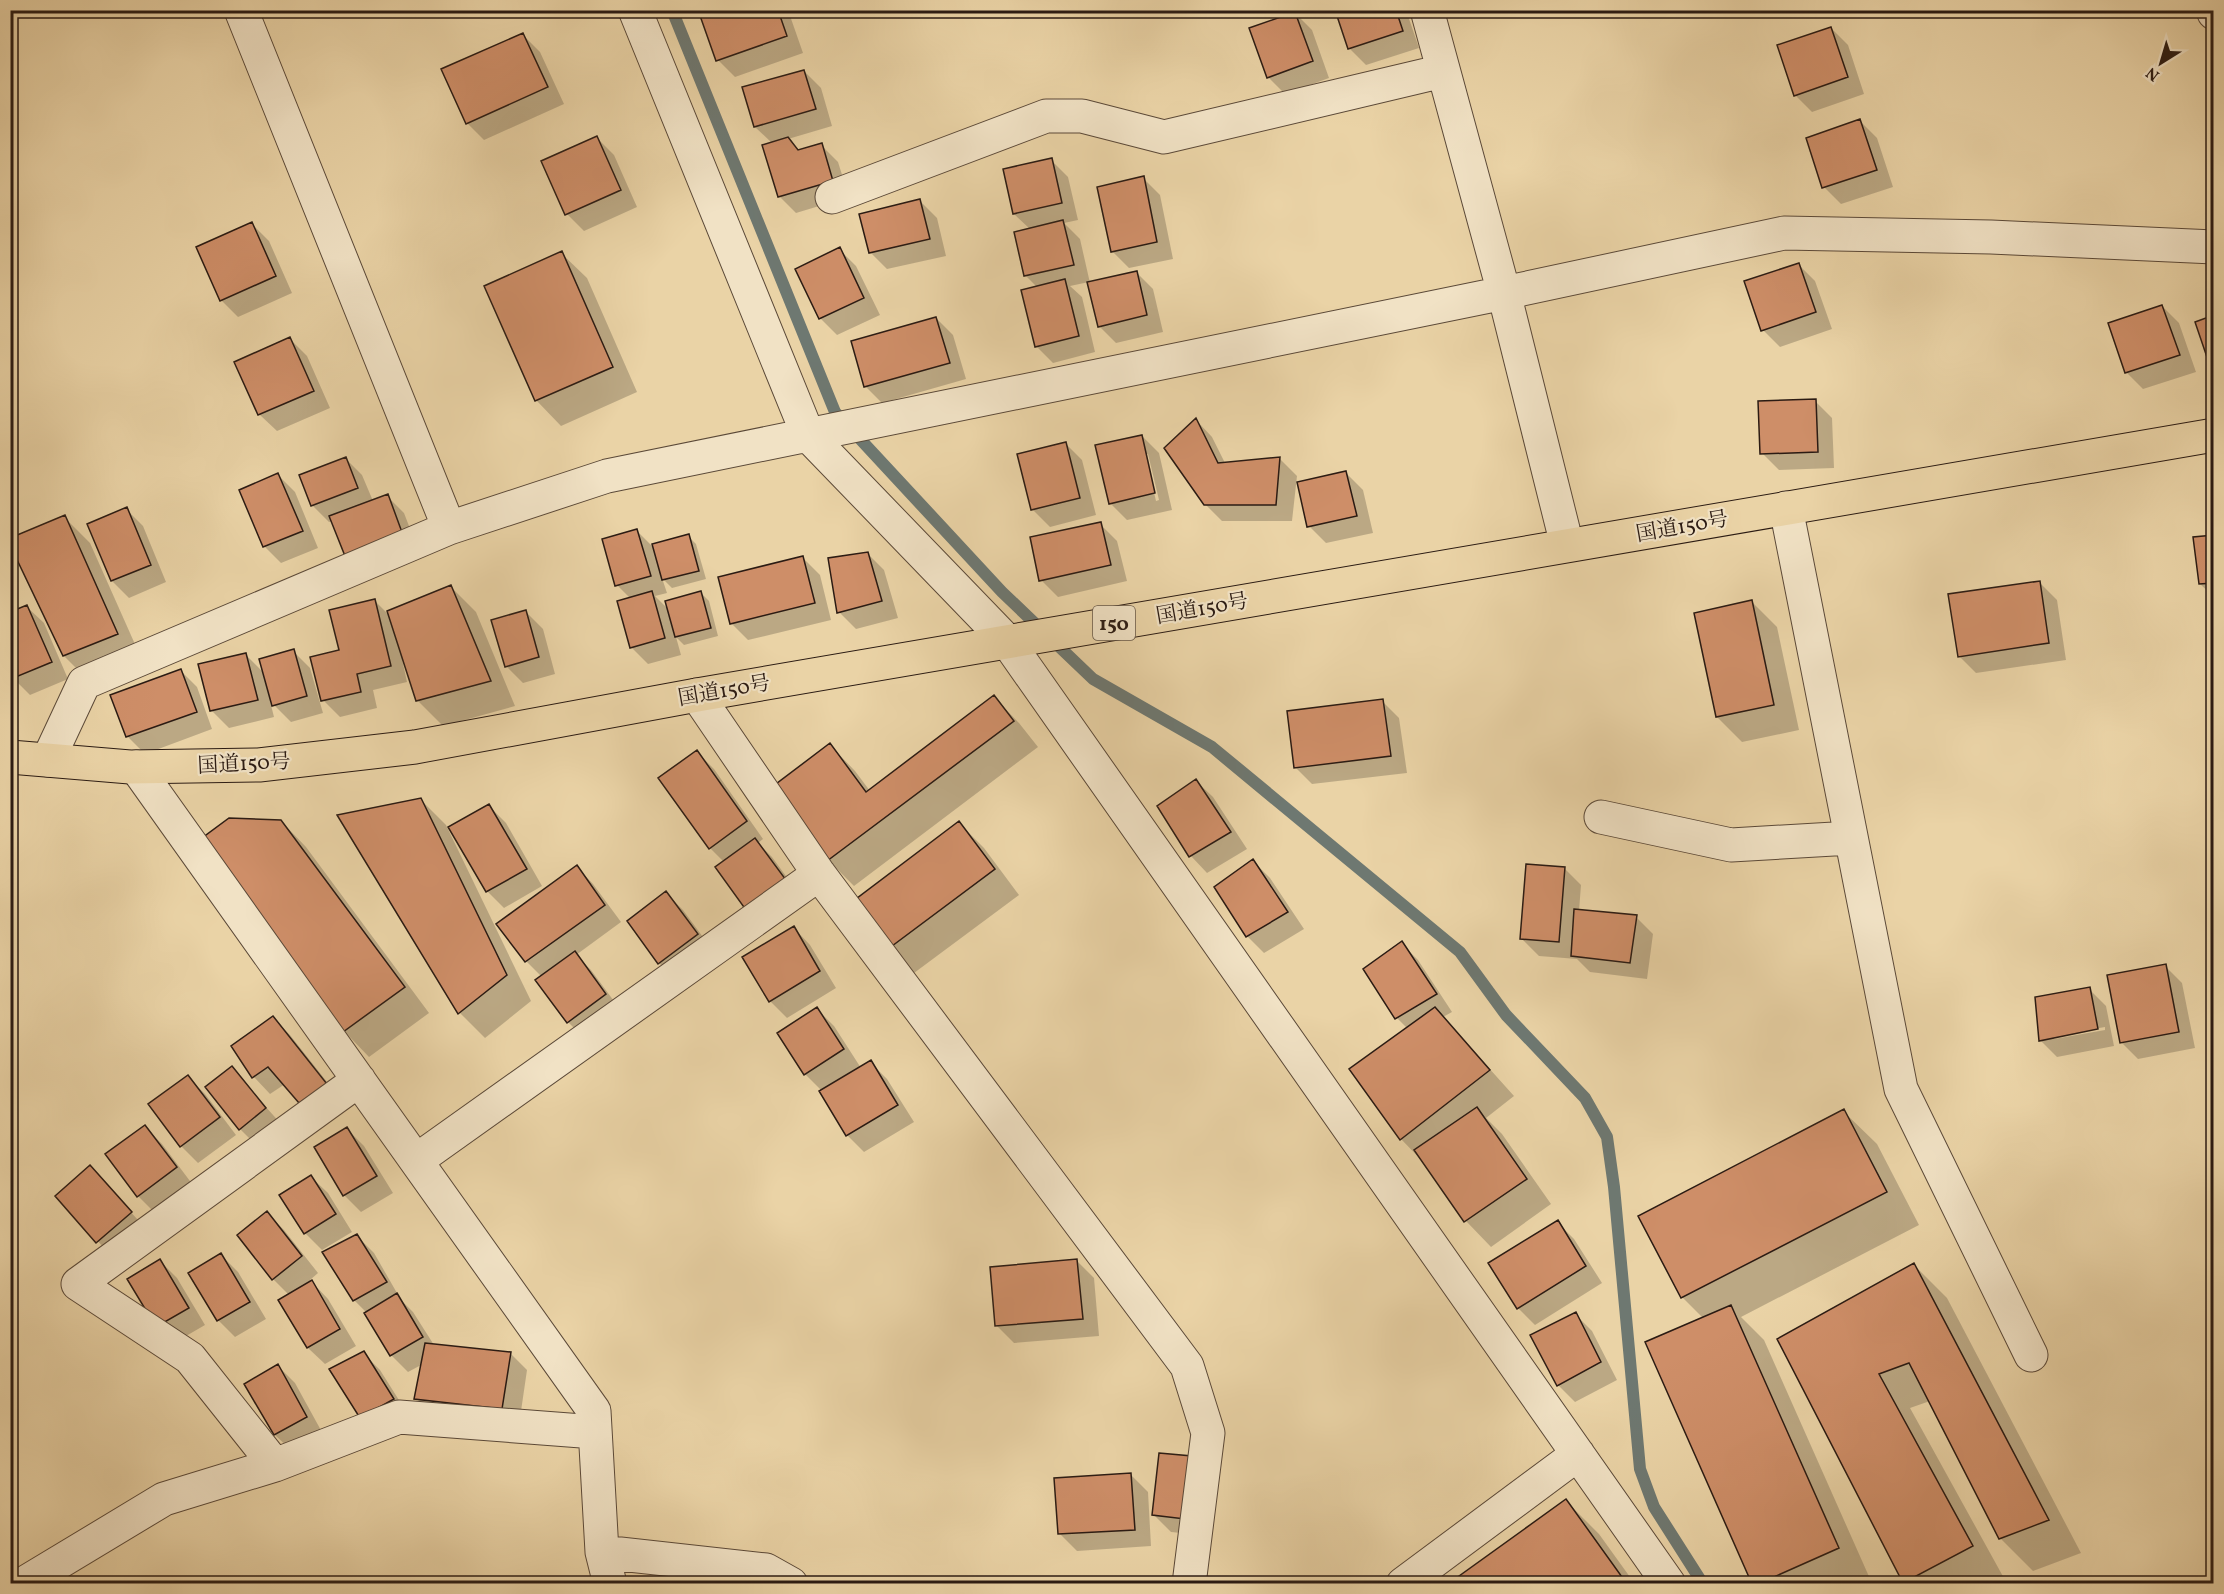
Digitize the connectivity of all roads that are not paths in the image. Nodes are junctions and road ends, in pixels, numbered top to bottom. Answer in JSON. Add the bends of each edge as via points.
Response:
{"nodes":[{"id":1,"x":241,"y":10,"type":"edge"},
{"id":2,"x":635,"y":10,"type":"edge"},
{"id":3,"x":1426,"y":10,"type":"edge"},
{"id":4,"x":1443,"y":71,"type":"junction"},
{"id":5,"x":832,"y":197,"type":"dead end"},
{"id":6,"x":2214,"y":247,"type":"edge"},
{"id":7,"x":1504,"y":293,"type":"junction"},
{"id":8,"x":808,"y":435,"type":"junction"},
{"id":9,"x":2214,"y":435,"type":"edge"},
{"id":10,"x":1786,"y":508,"type":"junction"},
{"id":11,"x":449,"y":528,"type":"junction"},
{"id":12,"x":1567,"y":545,"type":"junction"},
{"id":13,"x":1006,"y":641,"type":"junction"},
{"id":14,"x":697,"y":695,"type":"junction"},
{"id":15,"x":10,"y":757,"type":"edge"},
{"id":16,"x":48,"y":760,"type":"junction"},
{"id":17,"x":136,"y":767,"type":"junction"},
{"id":18,"x":1601,"y":817,"type":"dead end"},
{"id":19,"x":1851,"y":838,"type":"junction"},
{"id":20,"x":819,"y":874,"type":"junction"},
{"id":21,"x":359,"y":1080,"type":"junction"},
{"id":22,"x":417,"y":1160,"type":"junction"},
{"id":23,"x":2031,"y":1355,"type":"dead end"},
{"id":24,"x":595,"y":1432,"type":"junction"},
{"id":25,"x":1578,"y":1454,"type":"junction"},
{"id":26,"x":275,"y":1465,"type":"junction"},
{"id":27,"x":602,"y":1552,"type":"junction"},
{"id":28,"x":23,"y":1584,"type":"edge"},
{"id":29,"x":610,"y":1584,"type":"edge"},
{"id":30,"x":791,"y":1584,"type":"edge"},
{"id":31,"x":1189,"y":1584,"type":"edge"},
{"id":32,"x":1403,"y":1584,"type":"edge"},
{"id":33,"x":1669,"y":1584,"type":"edge"}],
"edges":[{"from":1,"to":11,"type":"street"},
{"from":2,"to":8,"type":"street"},
{"from":3,"to":4,"type":"street"},
{"from":4,"to":5,"type":"street","via":[[1164,137],[1082,116],[1046,116]]},
{"from":4,"to":7,"type":"street"},
{"from":6,"to":7,"type":"street","via":[[1784,233]]},
{"from":7,"to":8,"type":"street"},
{"from":7,"to":12,"type":"street"},
{"from":8,"to":11,"type":"street","via":[[607,476]]},
{"from":8,"to":13,"type":"street"},
{"from":9,"to":10,"type":"highway","name":"国道150号","number":"150"},
{"from":10,"to":12,"type":"highway","name":"国道150号","number":"150"},
{"from":10,"to":19,"type":"street"},
{"from":11,"to":16,"type":"street","via":[[84,683]]},
{"from":12,"to":13,"type":"highway","name":"国道150号","number":"150"},
{"from":13,"to":14,"type":"highway","name":"国道150号","number":"150"},
{"from":13,"to":25,"type":"street"},
{"from":14,"to":17,"type":"highway","name":"国道150号","number":"150","via":[[415,747],[259,765]]},
{"from":14,"to":20,"type":"street"},
{"from":15,"to":16,"type":"highway","name":"国道150号","number":"150"},
{"from":16,"to":17,"type":"highway","name":"国道150号","number":"150"},
{"from":17,"to":21,"type":"street"},
{"from":18,"to":19,"type":"street","via":[[1731,845]]},
{"from":19,"to":23,"type":"street","via":[[1901,1089]]},
{"from":20,"to":22,"type":"street"},
{"from":20,"to":31,"type":"street","via":[[1187,1366],[1208,1433]]},
{"from":21,"to":22,"type":"street"},
{"from":21,"to":26,"type":"street","via":[[78,1284],[190,1358]]},
{"from":22,"to":24,"type":"street","via":[[594,1411]]},
{"from":24,"to":26,"type":"street","via":[[399,1417]]},
{"from":24,"to":27,"type":"street"},
{"from":25,"to":32,"type":"street"},
{"from":25,"to":33,"type":"street"},
{"from":26,"to":28,"type":"street","via":[[164,1499]]},
{"from":27,"to":29,"type":"street"},
{"from":27,"to":30,"type":"street","via":[[766,1570]]}]}
